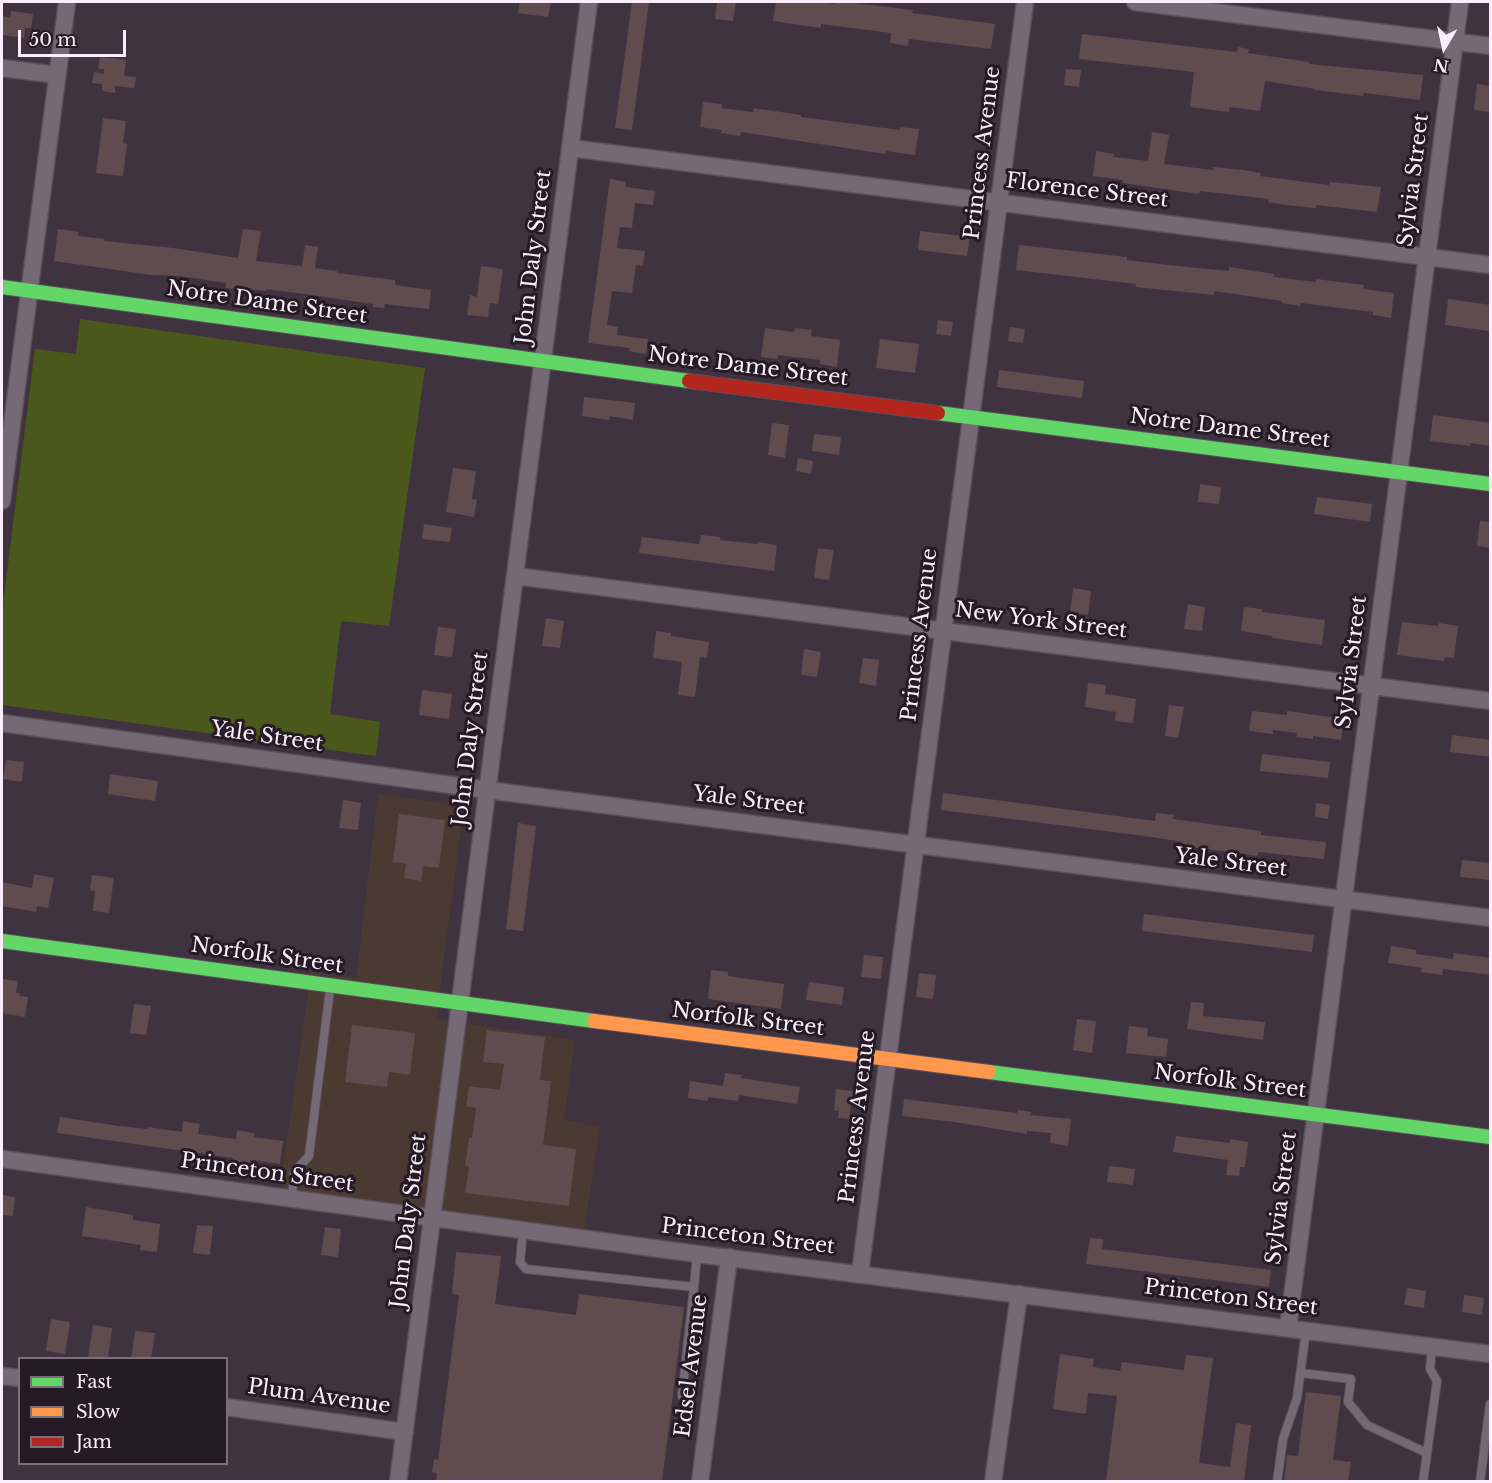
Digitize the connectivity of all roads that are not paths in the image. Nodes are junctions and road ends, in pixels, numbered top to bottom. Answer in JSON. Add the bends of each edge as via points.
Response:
{"nodes":[{"id":1,"x":67,"y":2,"type":"edge"},
{"id":2,"x":589,"y":2,"type":"edge"},
{"id":3,"x":1025,"y":2,"type":"edge"},
{"id":4,"x":1135,"y":2,"type":"edge"},
{"id":5,"x":1460,"y":2,"type":"edge"},
{"id":6,"x":1455,"y":42,"type":"junction"},
{"id":7,"x":1491,"y":46,"type":"edge"},
{"id":8,"x":2,"y":68,"type":"edge"},
{"id":9,"x":57,"y":75,"type":"junction"},
{"id":10,"x":570,"y":148,"type":"junction"},
{"id":11,"x":999,"y":202,"type":"junction"},
{"id":12,"x":1427,"y":257,"type":"junction"},
{"id":13,"x":1491,"y":265,"type":"edge"},
{"id":14,"x":2,"y":287,"type":"edge"},
{"id":15,"x":29,"y":291,"type":"junction"},
{"id":16,"x":543,"y":362,"type":"junction"},
{"id":17,"x":971,"y":417,"type":"junction"},
{"id":18,"x":1400,"y":472,"type":"junction"},
{"id":19,"x":1491,"y":484,"type":"edge"},
{"id":20,"x":2,"y":501,"type":"edge"},
{"id":21,"x":515,"y":576,"type":"junction"},
{"id":22,"x":943,"y":631,"type":"junction"},
{"id":23,"x":1372,"y":686,"type":"junction"},
{"id":24,"x":1491,"y":701,"type":"edge"},
{"id":25,"x":2,"y":723,"type":"edge"},
{"id":26,"x":487,"y":790,"type":"junction"},
{"id":27,"x":915,"y":845,"type":"junction"},
{"id":28,"x":1344,"y":900,"type":"junction"},
{"id":29,"x":1491,"y":918,"type":"edge"},
{"id":30,"x":2,"y":941,"type":"edge"},
{"id":31,"x":331,"y":986,"type":"junction"},
{"id":32,"x":460,"y":1004,"type":"junction"},
{"id":33,"x":888,"y":1059,"type":"junction"},
{"id":34,"x":1316,"y":1114,"type":"junction"},
{"id":35,"x":1491,"y":1137,"type":"edge"},
{"id":36,"x":2,"y":1159,"type":"edge"},
{"id":37,"x":292,"y":1199,"type":"junction"},
{"id":38,"x":432,"y":1218,"type":"junction"},
{"id":39,"x":523,"y":1230,"type":"junction"},
{"id":40,"x":697,"y":1254,"type":"junction"},
{"id":41,"x":729,"y":1257,"type":"junction"},
{"id":42,"x":860,"y":1273,"type":"junction"},
{"id":43,"x":694,"y":1287,"type":"junction"},
{"id":44,"x":1019,"y":1294,"type":"junction"},
{"id":45,"x":1288,"y":1328,"type":"junction"},
{"id":46,"x":1306,"y":1331,"type":"junction"},
{"id":47,"x":1432,"y":1347,"type":"junction"},
{"id":48,"x":1491,"y":1354,"type":"edge"},
{"id":49,"x":1301,"y":1373,"type":"junction"},
{"id":50,"x":2,"y":1376,"type":"edge"},
{"id":51,"x":18,"y":1378,"type":"edge"},
{"id":52,"x":682,"y":1396,"type":"dead end"},
{"id":53,"x":1491,"y":1404,"type":"edge"},
{"id":54,"x":228,"y":1407,"type":"edge"},
{"id":55,"x":405,"y":1432,"type":"junction"},
{"id":56,"x":1427,"y":1453,"type":"junction"},
{"id":57,"x":398,"y":1482,"type":"edge"},
{"id":58,"x":700,"y":1482,"type":"edge"},
{"id":59,"x":993,"y":1482,"type":"edge"},
{"id":60,"x":1277,"y":1482,"type":"edge"},
{"id":61,"x":1422,"y":1482,"type":"edge"},
{"id":62,"x":1480,"y":1482,"type":"edge"}],
"edges":[{"from":1,"to":9,"type":"street"},
{"from":2,"to":10,"type":"street","name":"John Daly Street"},
{"from":3,"to":11,"type":"street","name":"Princess Avenue"},
{"from":4,"to":6,"type":"street"},
{"from":5,"to":6,"type":"street","name":"Sylvia Street"},
{"from":6,"to":7,"type":"street"},
{"from":6,"to":12,"type":"street","name":"Sylvia Street"},
{"from":8,"to":9,"type":"street"},
{"from":9,"to":15,"type":"street"},
{"from":10,"to":11,"type":"street","name":"Florence Street"},
{"from":10,"to":16,"type":"street","name":"John Daly Street"},
{"from":11,"to":12,"type":"street","name":"Florence Street"},
{"from":11,"to":17,"type":"street","name":"Princess Avenue"},
{"from":12,"to":13,"type":"street","name":"Florence Street"},
{"from":12,"to":18,"type":"street","name":"Sylvia Street"},
{"from":14,"to":15,"type":"street","name":"Notre Dame Street"},
{"from":15,"to":16,"type":"street","name":"Notre Dame Street"},
{"from":15,"to":20,"type":"street"},
{"from":16,"to":17,"type":"street","name":"Notre Dame Street"},
{"from":16,"to":21,"type":"street","name":"John Daly Street"},
{"from":17,"to":18,"type":"street","name":"Notre Dame Street"},
{"from":17,"to":22,"type":"street","name":"Princess Avenue"},
{"from":18,"to":19,"type":"street","name":"Notre Dame Street"},
{"from":18,"to":23,"type":"street","name":"Sylvia Street"},
{"from":21,"to":22,"type":"street","name":"New York Street"},
{"from":21,"to":26,"type":"street","name":"John Daly Street"},
{"from":22,"to":23,"type":"street","name":"New York Street"},
{"from":22,"to":27,"type":"street","name":"Princess Avenue"},
{"from":23,"to":24,"type":"street","name":"New York Street"},
{"from":23,"to":28,"type":"street","name":"Sylvia Street"},
{"from":25,"to":26,"type":"street","name":"Yale Street"},
{"from":26,"to":27,"type":"street","name":"Yale Street"},
{"from":26,"to":32,"type":"street","name":"John Daly Street"},
{"from":27,"to":28,"type":"street","name":"Yale Street"},
{"from":27,"to":33,"type":"street","name":"Princess Avenue"},
{"from":28,"to":29,"type":"street","name":"Yale Street"},
{"from":28,"to":34,"type":"street","name":"Sylvia Street"},
{"from":30,"to":31,"type":"street","name":"Norfolk Street"},
{"from":31,"to":32,"type":"street","name":"Norfolk Street"},
{"from":31,"to":37,"type":"lane","via":[[309,1156],[294,1172]]},
{"from":32,"to":33,"type":"street","name":"Norfolk Street"},
{"from":32,"to":38,"type":"street","name":"John Daly Street"},
{"from":33,"to":34,"type":"street","name":"Norfolk Street"},
{"from":33,"to":42,"type":"street","name":"Princess Avenue"},
{"from":34,"to":35,"type":"street","name":"Norfolk Street"},
{"from":34,"to":45,"type":"street","name":"Sylvia Street"},
{"from":36,"to":37,"type":"street","name":"Princeton Street"},
{"from":37,"to":38,"type":"street","name":"Princeton Street"},
{"from":38,"to":39,"type":"street","name":"Princeton Street"},
{"from":38,"to":55,"type":"street","name":"John Daly Street"},
{"from":39,"to":40,"type":"street","name":"Princeton Street"},
{"from":39,"to":43,"type":"lane","via":[[520,1262],[526,1269]]},
{"from":40,"to":41,"type":"street","name":"Princeton Street"},
{"from":40,"to":43,"type":"lane"},
{"from":41,"to":42,"type":"street","name":"Princeton Street"},
{"from":41,"to":58,"type":"street","name":"Edsel Avenue"},
{"from":42,"to":44,"type":"street","name":"Princeton Street"},
{"from":43,"to":52,"type":"lane"},
{"from":44,"to":45,"type":"street","name":"Princeton Street"},
{"from":44,"to":59,"type":"street"},
{"from":45,"to":46,"type":"street","name":"Princeton Street"},
{"from":46,"to":47,"type":"street","name":"Princeton Street"},
{"from":46,"to":49,"type":"lane"},
{"from":47,"to":48,"type":"street","name":"Princeton Street"},
{"from":47,"to":56,"type":"lane","via":[[1430,1369],[1437,1382]]},
{"from":49,"to":56,"type":"lane","via":[[1351,1379],[1348,1402],[1366,1425]]},
{"from":49,"to":60,"type":"lane","via":[[1297,1398],[1282,1439]]},
{"from":50,"to":51,"type":"street"},
{"from":53,"to":62,"type":"lane"},
{"from":54,"to":55,"type":"street","name":"Plum Avenue"},
{"from":55,"to":57,"type":"street","name":"John Daly Street"},
{"from":56,"to":61,"type":"lane"}]}
